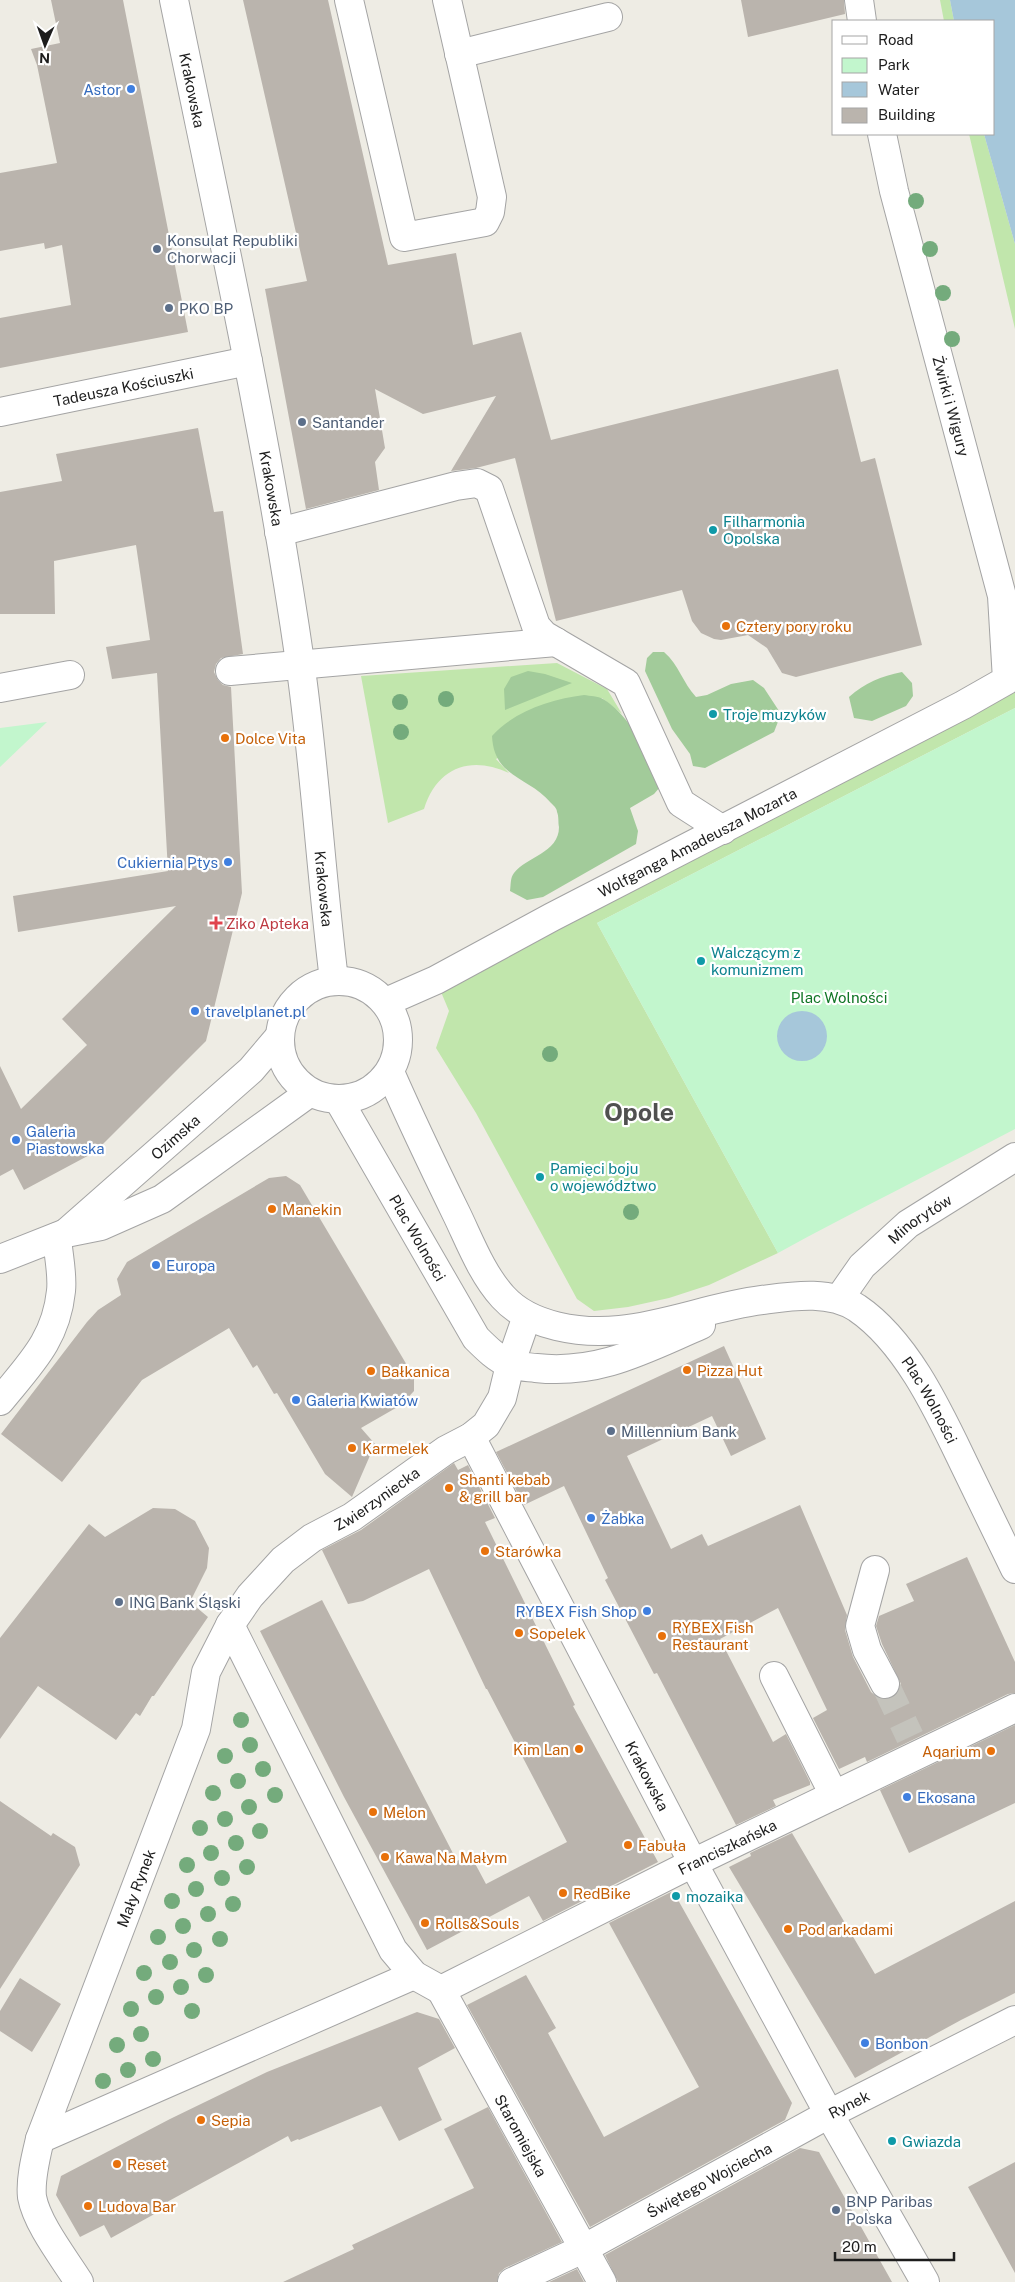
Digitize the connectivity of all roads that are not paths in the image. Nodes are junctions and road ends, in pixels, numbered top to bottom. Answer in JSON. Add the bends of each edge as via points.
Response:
{"nodes":[{"id":1,"x":174,"y":0,"type":"edge"},
{"id":2,"x":349,"y":0,"type":"edge"},
{"id":3,"x":446,"y":0,"type":"edge"},
{"id":4,"x":859,"y":0,"type":"edge"},
{"id":5,"x":608,"y":17,"type":"dead end"},
{"id":6,"x":862,"y":20,"type":"edge"},
{"id":7,"x":459,"y":54,"type":"junction"},
{"id":8,"x":882,"y":135,"type":"edge"},
{"id":9,"x":248,"y":361,"type":"junction"},
{"id":10,"x":0,"y":412,"type":"edge"},
{"id":11,"x":279,"y":532,"type":"junction"},
{"id":12,"x":556,"y":642,"type":"junction"},
{"id":13,"x":300,"y":665,"type":"junction"},
{"id":14,"x":230,"y":671,"type":"dead end"},
{"id":15,"x":70,"y":675,"type":"dead end"},
{"id":16,"x":1007,"y":680,"type":"joint"},
{"id":17,"x":0,"y":688,"type":"edge"},
{"id":18,"x":723,"y":830,"type":"junction"},
{"id":19,"x":334,"y":980,"type":"junction"},
{"id":20,"x":386,"y":1002,"type":"junction"},
{"id":21,"x":279,"y":1037,"type":"junction"},
{"id":22,"x":390,"y":1072,"type":"junction"},
{"id":23,"x":309,"y":1093,"type":"junction"},
{"id":24,"x":338,"y":1099,"type":"junction"},
{"id":25,"x":1015,"y":1157,"type":"edge"},
{"id":26,"x":61,"y":1235,"type":"junction"},
{"id":27,"x":0,"y":1259,"type":"edge"},
{"id":28,"x":839,"y":1299,"type":"junction"},
{"id":29,"x":757,"y":1300,"type":"junction"},
{"id":30,"x":527,"y":1316,"type":"junction"},
{"id":31,"x":510,"y":1365,"type":"junction"},
{"id":32,"x":0,"y":1401,"type":"edge"},
{"id":33,"x":471,"y":1437,"type":"junction"},
{"id":34,"x":1015,"y":1569,"type":"edge"},
{"id":35,"x":875,"y":1570,"type":"dead end"},
{"id":36,"x":230,"y":1625,"type":"junction"},
{"id":37,"x":774,"y":1676,"type":"dead end"},
{"id":38,"x":885,"y":1684,"type":"tunnel mouth"},
{"id":39,"x":1015,"y":1708,"type":"edge"},
{"id":40,"x":834,"y":1795,"type":"junction"},
{"id":41,"x":693,"y":1864,"type":"junction"},
{"id":42,"x":414,"y":1975,"type":"junction"},
{"id":43,"x":446,"y":1999,"type":"junction"},
{"id":44,"x":1015,"y":2020,"type":"edge"},
{"id":45,"x":828,"y":2114,"type":"junction"},
{"id":46,"x":40,"y":2139,"type":"junction"},
{"id":47,"x":587,"y":2247,"type":"junction"},
{"id":48,"x":79,"y":2282,"type":"edge"},
{"id":49,"x":512,"y":2282,"type":"edge"},
{"id":50,"x":602,"y":2282,"type":"edge"},
{"id":51,"x":925,"y":2282,"type":"edge"}],
"edges":[{"from":1,"to":9,"type":"street","name":"Krakowska"},
{"from":2,"to":7,"type":"street","via":[[404,236],[485,222],[490,212],[492,197]]},
{"from":3,"to":7,"type":"street"},
{"from":4,"to":6,"type":"street"},
{"from":5,"to":7,"type":"street"},
{"from":8,"to":16,"type":"street","name":"Żwirki i Wigury","via":[[894,191],[1002,596]]},
{"from":9,"to":10,"type":"street","name":"Tadeusza Kościuszki"},
{"from":9,"to":11,"type":"street","name":"Krakowska"},
{"from":11,"to":12,"type":"street","via":[[477,483],[489,489],[536,626]]},
{"from":11,"to":13,"type":"street","name":"Krakowska"},
{"from":12,"to":13,"type":"street"},
{"from":12,"to":18,"type":"street","via":[[626,683],[681,803]]},
{"from":13,"to":14,"type":"street"},
{"from":13,"to":19,"type":"street","name":"Krakowska"},
{"from":15,"to":17,"type":"street"},
{"from":16,"to":18,"type":"street","name":"Wolfganga Amadeusza Mozarta"},
{"from":18,"to":20,"type":"street","name":"Wolfganga Amadeusza Mozarta","via":[[436,980]]},
{"from":19,"to":20,"type":"street","via":[[353,982],[371,989]]},
{"from":19,"to":21,"type":"street","via":[[305,990],[296,999],[288,1009]]},
{"from":20,"to":22,"type":"street","via":[[399,1035],[397,1054]]},
{"from":21,"to":23,"type":"street","via":[[282,1057],[291,1075]]},
{"from":21,"to":26,"type":"street","name":"Ozimska","via":[[251,1070]]},
{"from":22,"to":24,"type":"street","via":[[376,1086],[358,1096]]},
{"from":22,"to":30,"type":"street","name":"Plac Wolności","via":[[478,1259],[503,1297]]},
{"from":23,"to":24,"type":"street"},
{"from":23,"to":26,"type":"street","name":"Ozimska","via":[[162,1199],[101,1226]]},
{"from":24,"to":31,"type":"street","name":"Plac Wolności","via":[[476,1338]]},
{"from":25,"to":28,"type":"street","name":"Minorytów","via":[[908,1224],[862,1266]]},
{"from":26,"to":27,"type":"street","name":"Ozimska"},
{"from":26,"to":32,"type":"street","via":[[62,1289],[55,1325],[42,1348]]},
{"from":28,"to":29,"type":"street","name":"Plac Wolności","via":[[814,1296]]},
{"from":28,"to":34,"type":"street","name":"Plac Wolności","via":[[858,1308],[873,1322],[897,1346],[919,1376]]},
{"from":29,"to":30,"type":"street","name":"Plac Wolności","via":[[620,1330],[583,1330]]},
{"from":29,"to":31,"type":"street","name":"Plac Wolności","via":[[618,1361],[588,1368],[557,1370]]},
{"from":30,"to":31,"type":"street"},
{"from":31,"to":33,"type":"street","name":"Zwierzyniecka","via":[[495,1413]]},
{"from":33,"to":36,"type":"street","name":"Zwierzyniecka","via":[[446,1450],[352,1517],[312,1538],[283,1560],[250,1596]]},
{"from":33,"to":41,"type":"street","name":"Krakowska"},
{"from":35,"to":38,"type":"street","via":[[860,1626]]},
{"from":36,"to":42,"type":"street","via":[[393,1950]]},
{"from":36,"to":46,"type":"street","name":"Mały Rynek","via":[[206,1672],[196,1728]]},
{"from":37,"to":40,"type":"street"},
{"from":39,"to":40,"type":"street","name":"Franciszkańska","via":[[914,1746]]},
{"from":40,"to":41,"type":"street","name":"Franciszkańska"},
{"from":41,"to":43,"type":"street","name":"Franciszkańska"},
{"from":41,"to":45,"type":"street","name":"Krakowska"},
{"from":42,"to":43,"type":"street"},
{"from":42,"to":46,"type":"street"},
{"from":43,"to":47,"type":"street","name":"Staromiejska"},
{"from":44,"to":45,"type":"street","name":"Rynek"},
{"from":45,"to":47,"type":"street","name":"Świętego Wojciecha"},
{"from":45,"to":51,"type":"street","name":"Rynek"},
{"from":46,"to":48,"type":"street","name":"Mały Rynek","via":[[32,2196],[43,2223]]},
{"from":47,"to":49,"type":"street","name":"Świętego Wojciecha"},
{"from":47,"to":50,"type":"street","name":"Staromiejska"}]}
